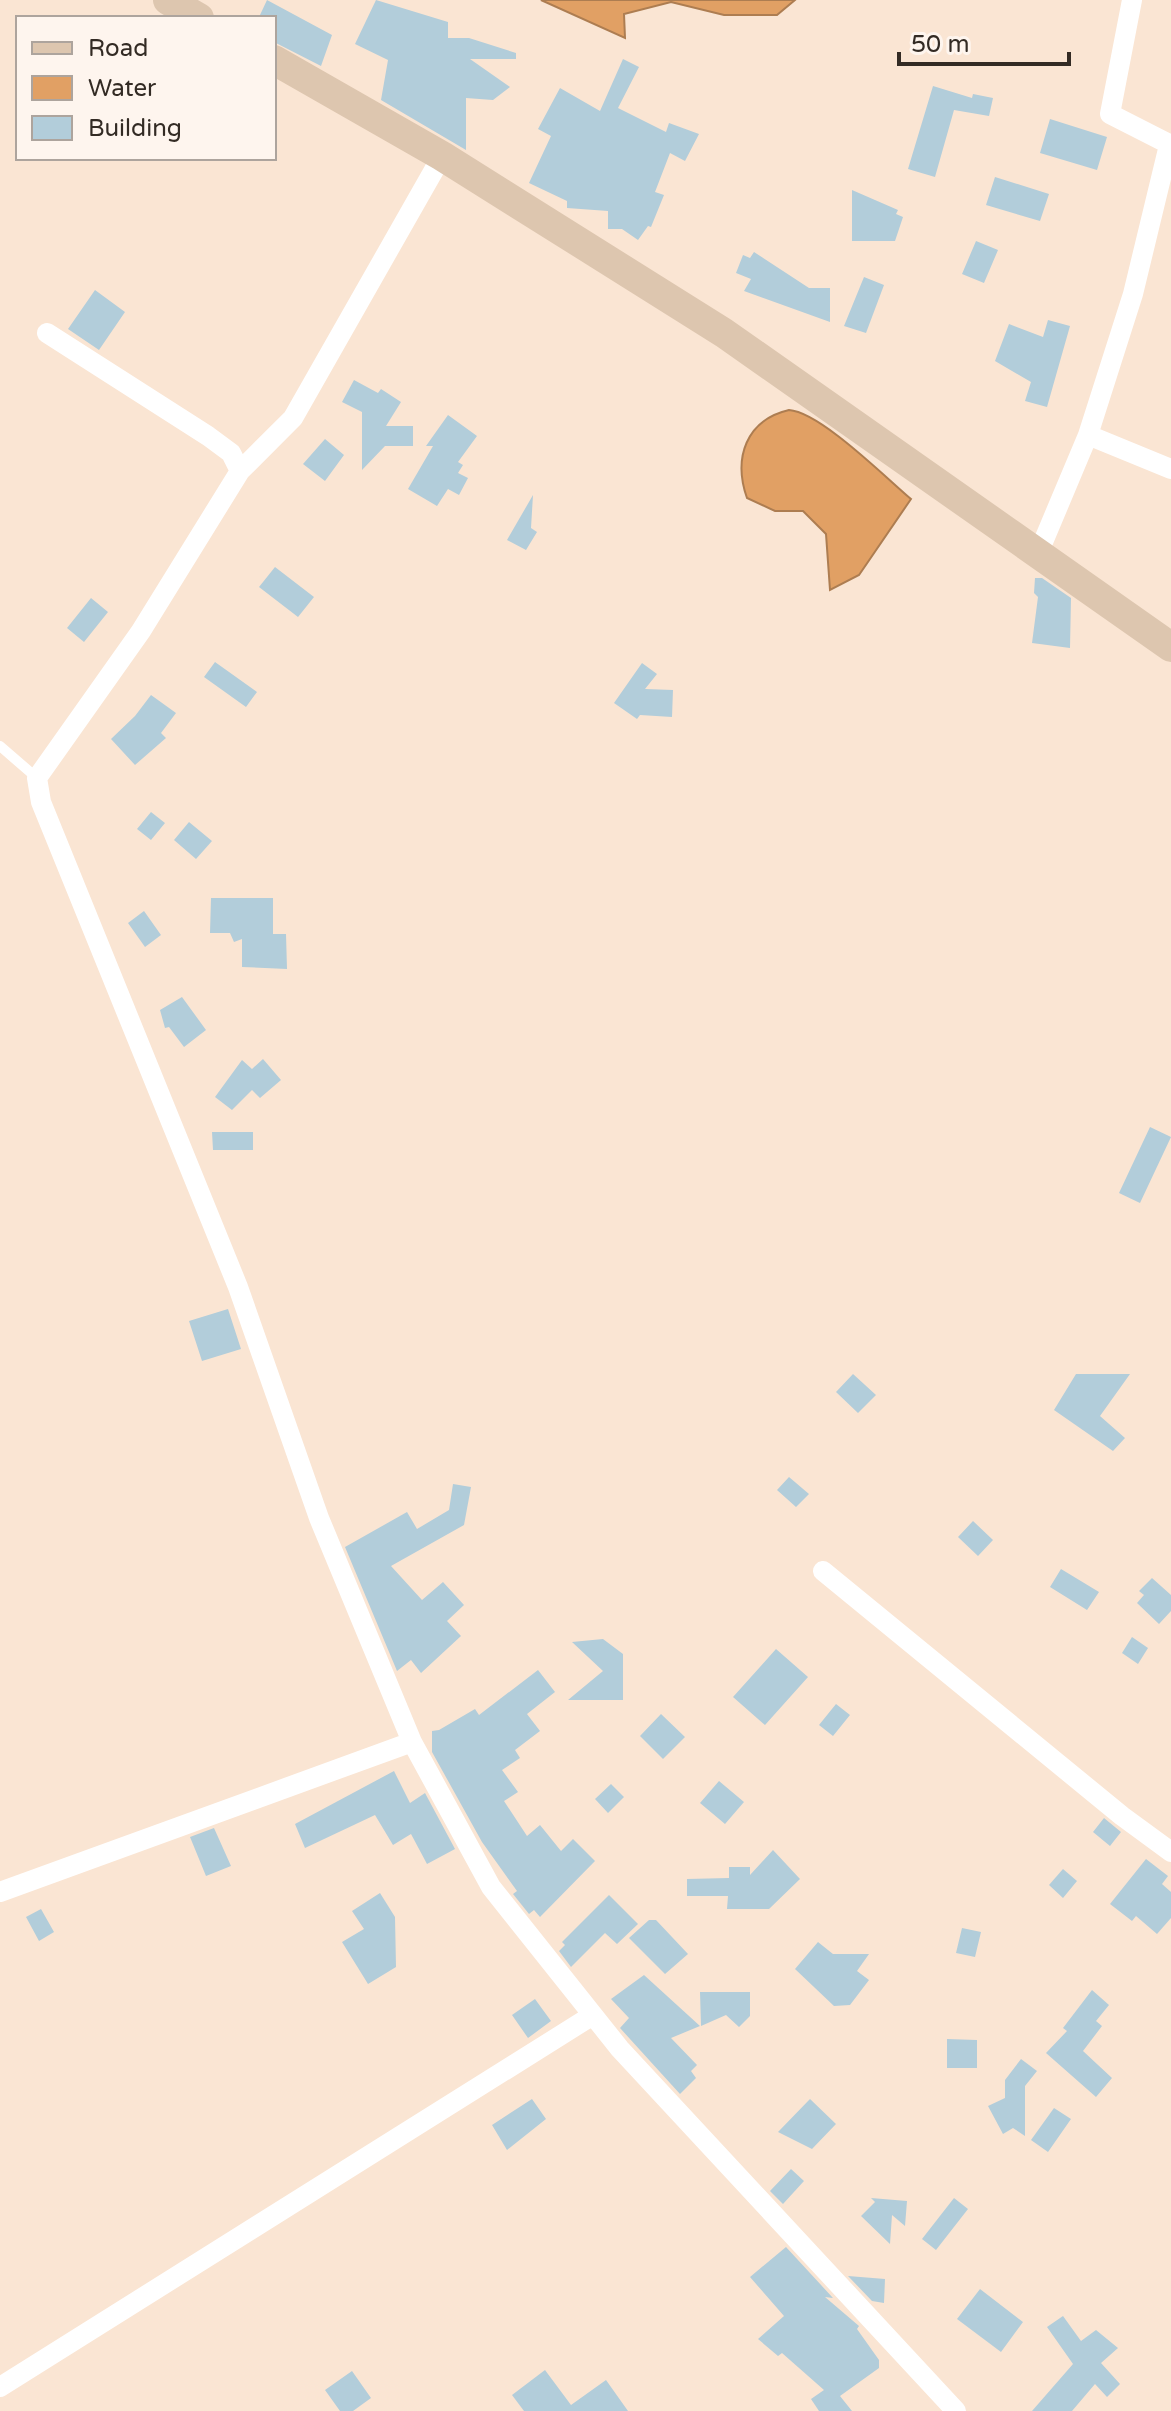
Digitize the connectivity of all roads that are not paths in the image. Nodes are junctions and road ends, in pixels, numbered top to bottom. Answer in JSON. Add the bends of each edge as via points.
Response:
{"nodes":[{"id":1,"x":168,"y":0,"type":"edge"},
{"id":2,"x":1132,"y":0,"type":"edge"},
{"id":3,"x":196,"y":16,"type":"edge"},
{"id":4,"x":276,"y":61,"type":"edge"},
{"id":5,"x":1170,"y":145,"type":"edge"},
{"id":6,"x":442,"y":156,"type":"junction"},
{"id":7,"x":47,"y":333,"type":"dead end"},
{"id":8,"x":1088,"y":435,"type":"junction"},
{"id":9,"x":1171,"y":469,"type":"edge"},
{"id":10,"x":240,"y":471,"type":"junction"},
{"id":11,"x":1038,"y":554,"type":"junction"},
{"id":12,"x":1171,"y":647,"type":"edge"},
{"id":13,"x":0,"y":746,"type":"edge"},
{"id":14,"x":37,"y":778,"type":"junction"},
{"id":15,"x":823,"y":1571,"type":"dead end"},
{"id":16,"x":412,"y":1742,"type":"junction"},
{"id":17,"x":1171,"y":1852,"type":"edge"},
{"id":18,"x":0,"y":1892,"type":"edge"},
{"id":19,"x":593,"y":2015,"type":"junction"},
{"id":20,"x":0,"y":2387,"type":"edge"},
{"id":21,"x":956,"y":2411,"type":"edge"}],
"edges":[{"from":1,"to":3,"type":"street"},
{"from":2,"to":5,"type":"street","via":[[1110,114]]},
{"from":4,"to":6,"type":"street"},
{"from":5,"to":8,"type":"street","via":[[1133,294]]},
{"from":6,"to":10,"type":"street","via":[[293,418]]},
{"from":6,"to":11,"type":"street","via":[[724,333]]},
{"from":7,"to":10,"type":"street","via":[[208,436],[231,453]]},
{"from":8,"to":9,"type":"street"},
{"from":8,"to":11,"type":"street"},
{"from":10,"to":14,"type":"street","via":[[141,631]]},
{"from":11,"to":12,"type":"street"},
{"from":13,"to":14,"type":"lane"},
{"from":14,"to":16,"type":"street","via":[[41,802],[238,1287],[319,1518]]},
{"from":15,"to":17,"type":"street"},
{"from":16,"to":18,"type":"street"},
{"from":16,"to":19,"type":"street","via":[[491,1887]]},
{"from":19,"to":20,"type":"street"},
{"from":19,"to":21,"type":"street"}]}
